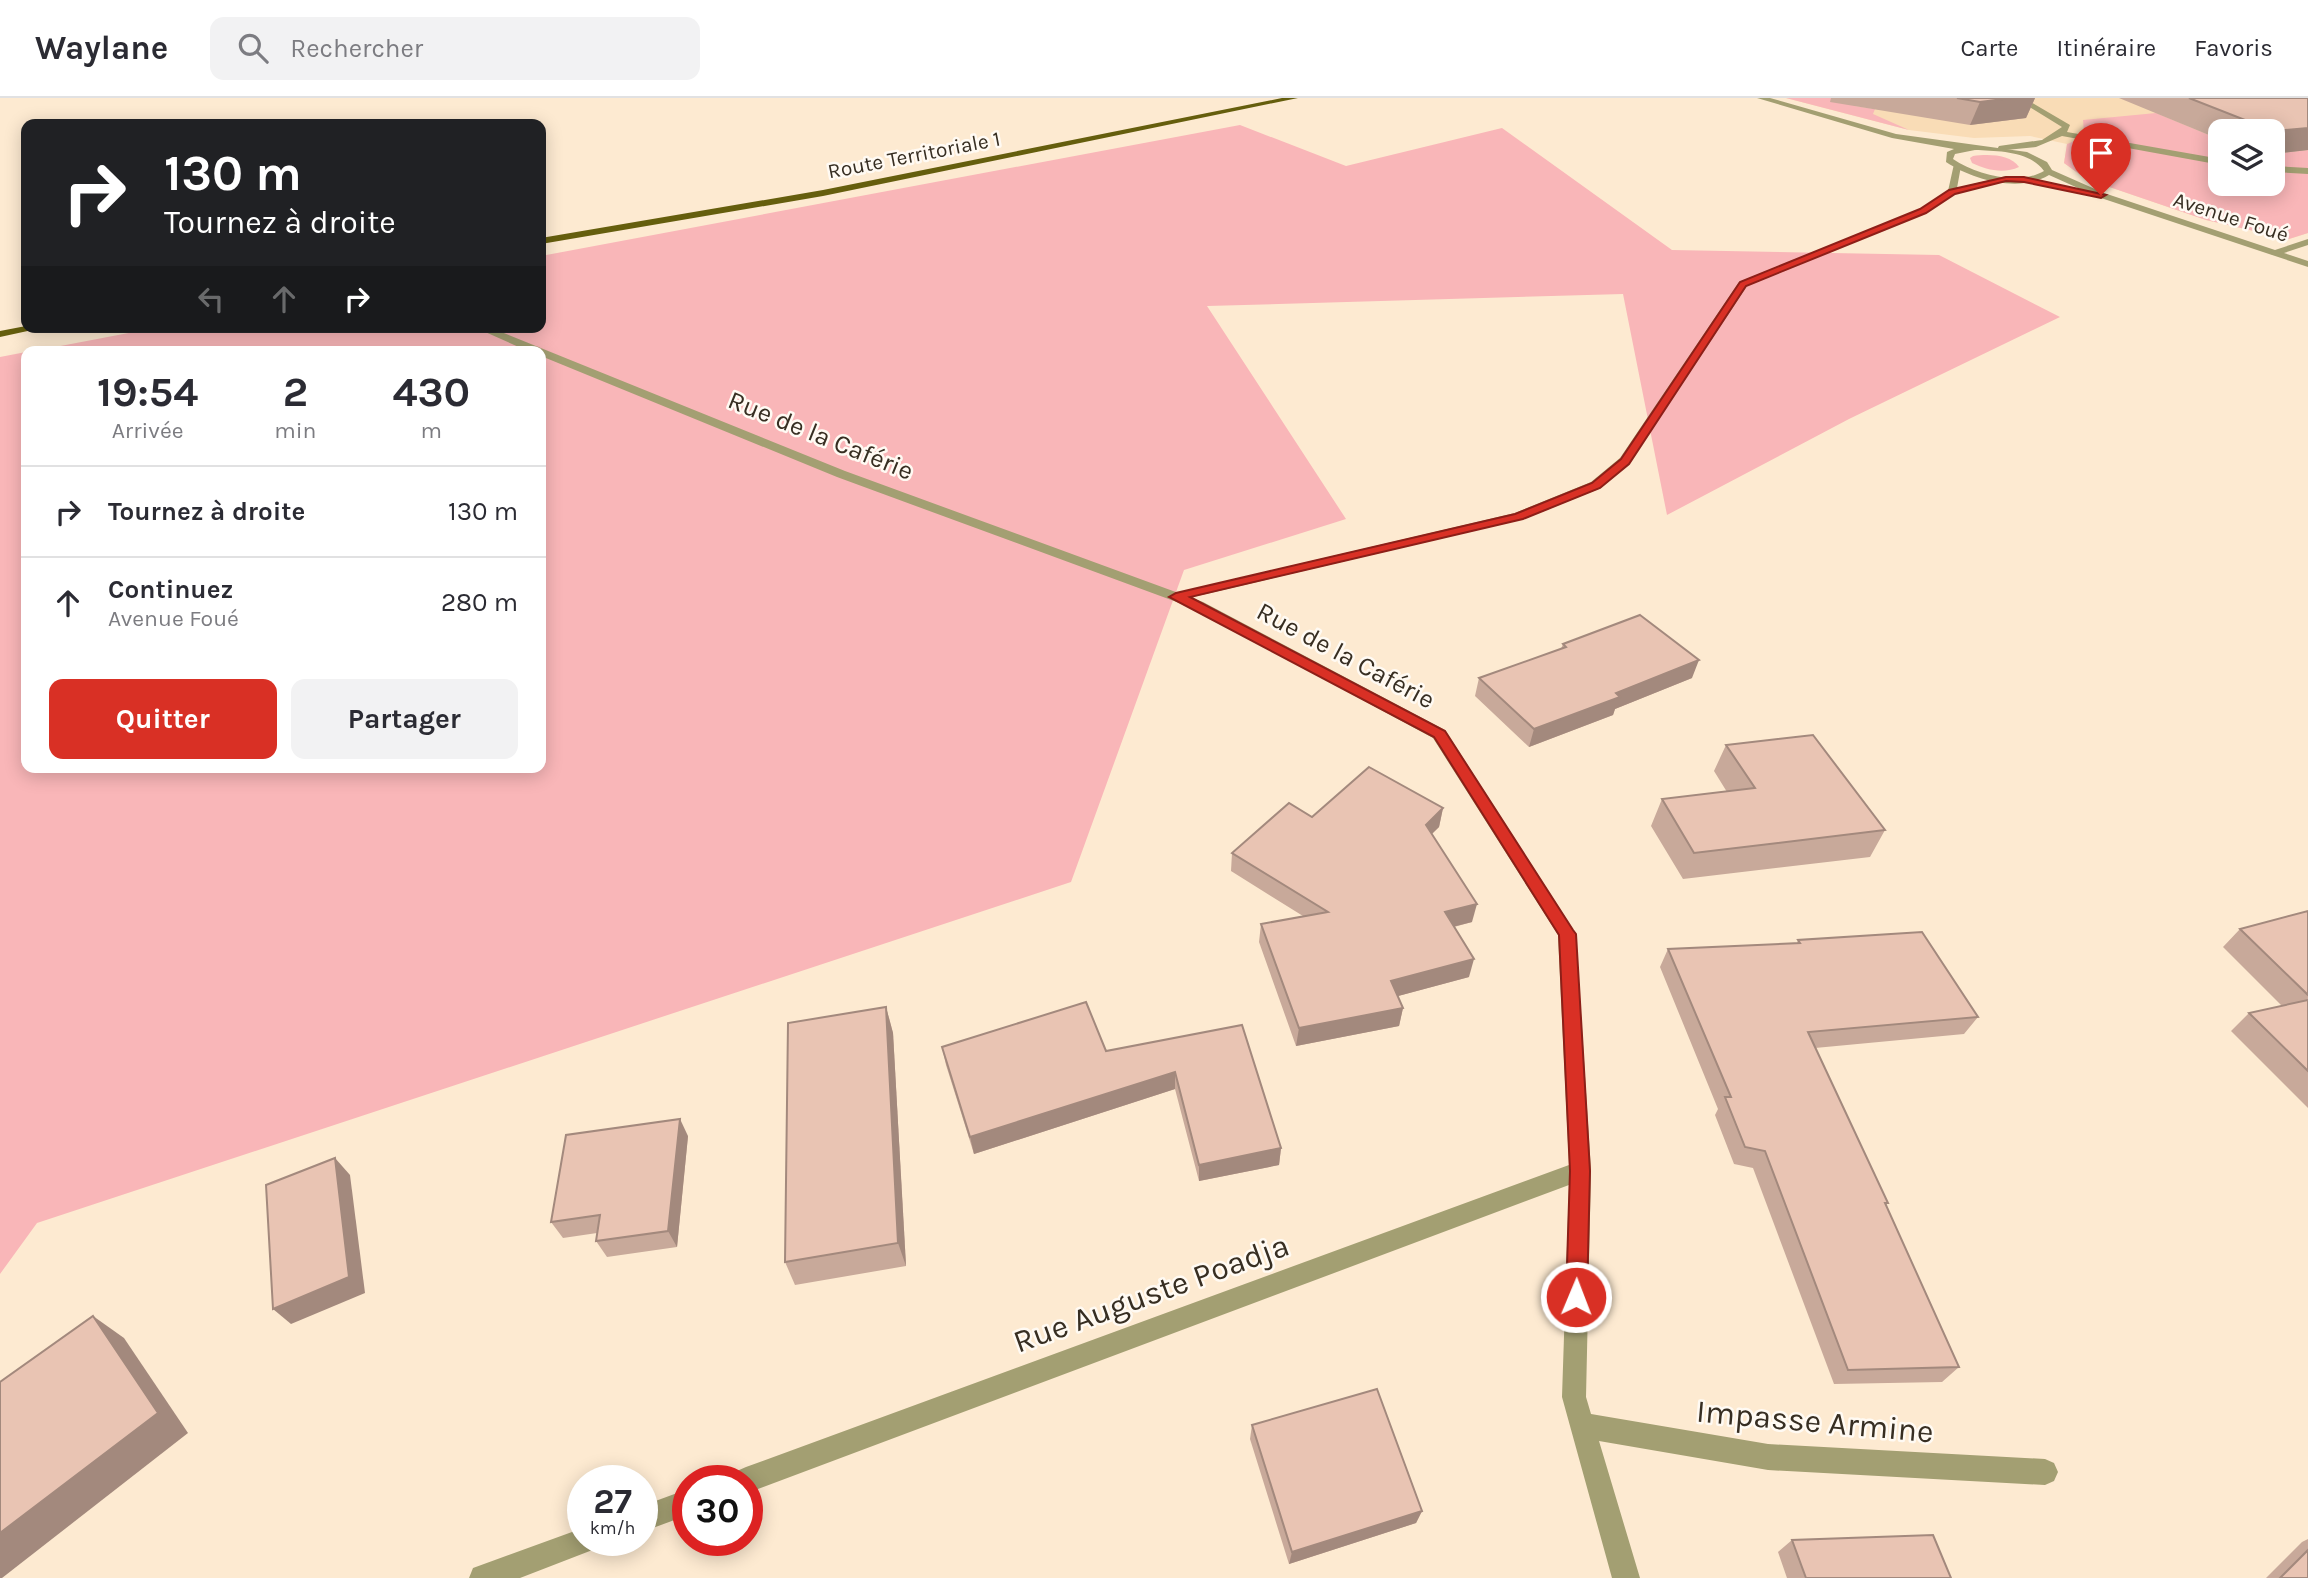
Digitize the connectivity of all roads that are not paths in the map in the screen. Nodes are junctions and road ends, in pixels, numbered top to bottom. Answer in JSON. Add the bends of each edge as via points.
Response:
{"nodes":[{"id":1,"x":1294,"y":98,"type":"edge"},
{"id":2,"x":1761,"y":98,"type":"edge"},
{"id":3,"x":2019,"y":98,"type":"edge"},
{"id":4,"x":2062,"y":134,"type":"junction"},
{"id":5,"x":1895,"y":136,"type":"junction"},
{"id":6,"x":2048,"y":142,"type":"junction"},
{"id":7,"x":1966,"y":148,"type":"junction"},
{"id":8,"x":1999,"y":149,"type":"junction"},
{"id":9,"x":2208,"y":160,"type":"edge"},
{"id":10,"x":1953,"y":163,"type":"junction"},
{"id":11,"x":2046,"y":167,"type":"junction"},
{"id":12,"x":2285,"y":170,"type":"edge"},
{"id":13,"x":2308,"y":171,"type":"edge"},
{"id":14,"x":2006,"y":179,"type":"junction"},
{"id":15,"x":2024,"y":180,"type":"junction"},
{"id":16,"x":1952,"y":192,"type":"junction"},
{"id":17,"x":2101,"y":195,"type":"junction"},
{"id":18,"x":546,"y":240,"type":"edge"},
{"id":19,"x":2308,"y":242,"type":"edge"},
{"id":20,"x":2277,"y":252,"type":"junction"},
{"id":21,"x":2308,"y":264,"type":"edge"},
{"id":22,"x":21,"y":330,"type":"edge"},
{"id":23,"x":494,"y":333,"type":"edge"},
{"id":24,"x":0,"y":334,"type":"edge"},
{"id":25,"x":527,"y":346,"type":"edge"},
{"id":26,"x":546,"y":353,"type":"edge"},
{"id":27,"x":1176,"y":597,"type":"junction"},
{"id":28,"x":1580,"y":1171,"type":"junction"},
{"id":29,"x":1581,"y":1424,"type":"junction"},
{"id":30,"x":2045,"y":1472,"type":"dead end"},
{"id":31,"x":763,"y":1474,"type":"edge"},
{"id":32,"x":567,"y":1547,"type":"edge"},
{"id":33,"x":483,"y":1578,"type":"edge"},
{"id":34,"x":1626,"y":1578,"type":"edge"}],
"edges":[{"from":1,"to":18,"type":"main road","name":"Route Territoriale 1","via":[[823,192]]},
{"from":2,"to":5,"type":"street"},
{"from":3,"to":4,"type":"street","via":[[2067,127]]},
{"from":4,"to":6,"type":"street"},
{"from":4,"to":9,"type":"street"},
{"from":5,"to":7,"type":"street"},
{"from":5,"to":10,"type":"street"},
{"from":6,"to":8,"type":"street"},
{"from":6,"to":11,"type":"street"},
{"from":7,"to":8,"type":"street"},
{"from":7,"to":10,"type":"street","via":[[1951,152]]},
{"from":8,"to":11,"type":"street","name":"Avenue Foué","via":[[2025,155]]},
{"from":10,"to":14,"type":"street"},
{"from":10,"to":16,"type":"street"},
{"from":11,"to":15,"type":"street","via":[[2045,176]]},
{"from":11,"to":17,"type":"street","name":"Avenue Foué"},
{"from":12,"to":13,"type":"street"},
{"from":14,"to":15,"type":"street"},
{"from":14,"to":16,"type":"street"},
{"from":15,"to":17,"type":"street","name":"Avenue Foué"},
{"from":16,"to":27,"type":"street","via":[[1923,211],[1743,284],[1625,461],[1596,485],[1519,516]]},
{"from":17,"to":20,"type":"street","name":"Avenue Foué"},
{"from":19,"to":20,"type":"street"},
{"from":20,"to":21,"type":"street","name":"Avenue Foué"},
{"from":22,"to":24,"type":"main road"},
{"from":23,"to":25,"type":"street","name":"Rue de la Caférie"},
{"from":26,"to":27,"type":"street","name":"Rue de la Caférie","via":[[841,474]]},
{"from":27,"to":28,"type":"street","name":"Rue de la Caférie","via":[[1439,734],[1567,934]]},
{"from":28,"to":29,"type":"street","name":"Rue de la Caférie","via":[[1574,1397]]},
{"from":28,"to":31,"type":"street","name":"Rue Auguste Poadja"},
{"from":29,"to":30,"type":"street","name":"Impasse Armine","via":[[1768,1457]]},
{"from":29,"to":34,"type":"street","name":"Rue de la Caférie"},
{"from":32,"to":33,"type":"street"}]}
